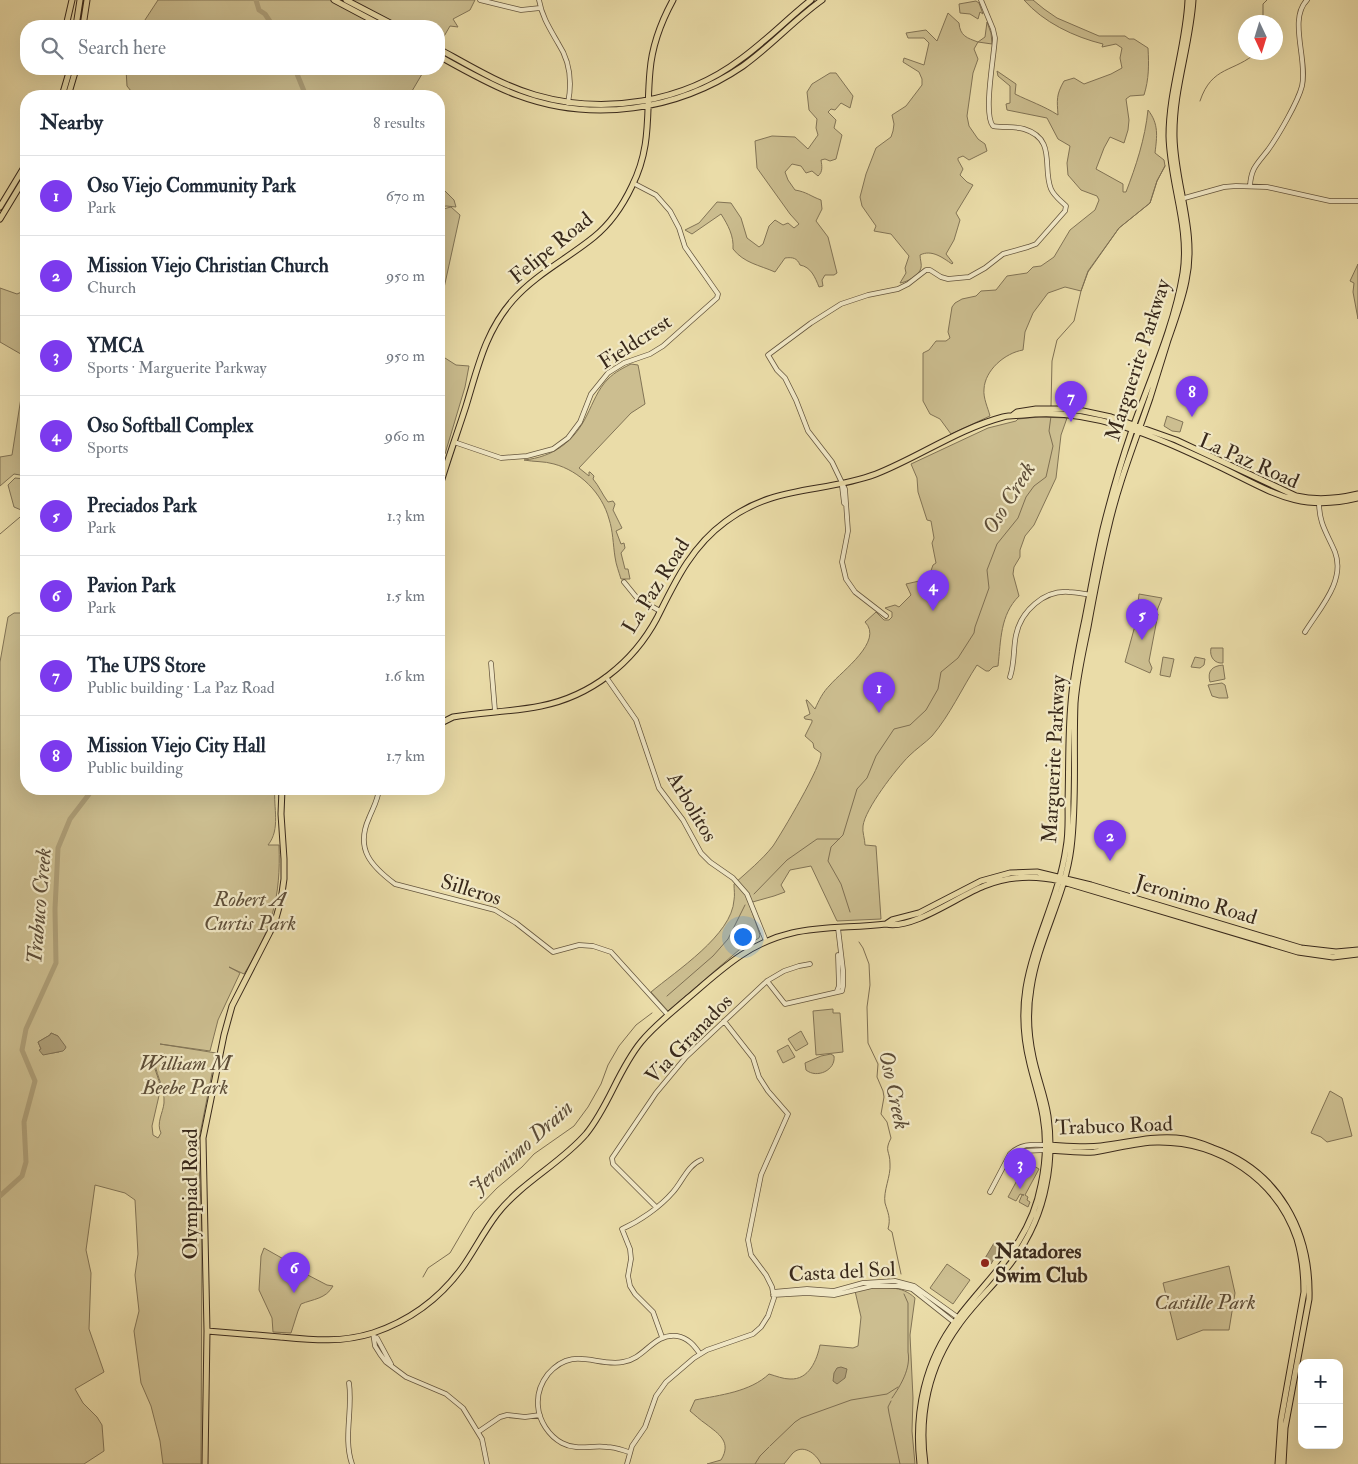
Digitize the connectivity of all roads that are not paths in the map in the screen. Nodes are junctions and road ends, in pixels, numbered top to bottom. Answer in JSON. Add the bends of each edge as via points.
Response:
{"nodes":[{"id":1,"x":72,"y":0,"type":"edge"},
{"id":2,"x":80,"y":0,"type":"edge"},
{"id":3,"x":87,"y":0,"type":"edge"},
{"id":4,"x":334,"y":0,"type":"edge"},
{"id":5,"x":346,"y":0,"type":"edge"},
{"id":6,"x":480,"y":0,"type":"edge"},
{"id":7,"x":539,"y":0,"type":"edge"},
{"id":8,"x":673,"y":0,"type":"edge"},
{"id":9,"x":811,"y":0,"type":"edge"},
{"id":10,"x":822,"y":0,"type":"edge"},
{"id":11,"x":981,"y":0,"type":"edge"},
{"id":12,"x":1188,"y":0,"type":"edge"},
{"id":13,"x":1192,"y":0,"type":"edge"},
{"id":14,"x":1307,"y":0,"type":"edge"},
{"id":15,"x":540,"y":8,"type":"junction"},
{"id":16,"x":67,"y":20,"type":"edge"},
{"id":17,"x":77,"y":20,"type":"edge"},
{"id":18,"x":84,"y":20,"type":"edge"},
{"id":19,"x":372,"y":20,"type":"edge"},
{"id":20,"x":384,"y":20,"type":"edge"},
{"id":21,"x":445,"y":52,"type":"edge"},
{"id":22,"x":445,"y":59,"type":"edge"},
{"id":23,"x":68,"y":75,"type":"edge"},
{"id":24,"x":74,"y":75,"type":"edge"},
{"id":25,"x":64,"y":90,"type":"edge"},
{"id":26,"x":70,"y":90,"type":"edge"},
{"id":27,"x":648,"y":100,"type":"junction"},
{"id":28,"x":567,"y":105,"type":"junction"},
{"id":29,"x":648,"y":106,"type":"junction"},
{"id":30,"x":20,"y":174,"type":"edge"},
{"id":31,"x":633,"y":183,"type":"junction"},
{"id":32,"x":20,"y":186,"type":"edge"},
{"id":33,"x":1250,"y":186,"type":"junction"},
{"id":34,"x":1181,"y":199,"type":"junction"},
{"id":35,"x":1358,"y":201,"type":"edge"},
{"id":36,"x":0,"y":207,"type":"edge"},
{"id":37,"x":0,"y":219,"type":"edge"},
{"id":38,"x":1136,"y":429,"type":"junction"},
{"id":39,"x":454,"y":442,"type":"junction"},
{"id":40,"x":445,"y":470,"type":"edge"},
{"id":41,"x":842,"y":483,"type":"junction"},
{"id":42,"x":1358,"y":494,"type":"edge"},
{"id":43,"x":1358,"y":498,"type":"edge"},
{"id":44,"x":1319,"y":502,"type":"junction"},
{"id":45,"x":624,"y":582,"type":"dead end"},
{"id":46,"x":1092,"y":595,"type":"junction"},
{"id":47,"x":660,"y":611,"type":"junction"},
{"id":48,"x":886,"y":616,"type":"dead end"},
{"id":49,"x":1305,"y":632,"type":"dead end"},
{"id":50,"x":491,"y":663,"type":"dead end"},
{"id":51,"x":606,"y":677,"type":"junction"},
{"id":52,"x":1010,"y":677,"type":"dead end"},
{"id":53,"x":495,"y":711,"type":"junction"},
{"id":54,"x":445,"y":721,"type":"edge"},
{"id":55,"x":282,"y":795,"type":"edge"},
{"id":56,"x":378,"y":795,"type":"edge"},
{"id":57,"x":1062,"y":880,"type":"junction"},
{"id":58,"x":838,"y":928,"type":"junction"},
{"id":59,"x":766,"y":941,"type":"junction"},
{"id":60,"x":1358,"y":950,"type":"edge"},
{"id":61,"x":1358,"y":954,"type":"edge"},
{"id":62,"x":810,"y":964,"type":"dead end"},
{"id":63,"x":767,"y":981,"type":"junction"},
{"id":64,"x":668,"y":1015,"type":"junction"},
{"id":65,"x":724,"y":1021,"type":"junction"},
{"id":66,"x":1048,"y":1148,"type":"junction"},
{"id":67,"x":1101,"y":1148,"type":"junction"},
{"id":68,"x":701,"y":1160,"type":"dead end"},
{"id":69,"x":990,"y":1192,"type":"dead end"},
{"id":70,"x":656,"y":1207,"type":"junction"},
{"id":71,"x":773,"y":1293,"type":"junction"},
{"id":72,"x":958,"y":1321,"type":"junction"},
{"id":73,"x":207,"y":1331,"type":"junction"},
{"id":74,"x":374,"y":1335,"type":"junction"},
{"id":75,"x":662,"y":1337,"type":"junction"},
{"id":76,"x":700,"y":1354,"type":"junction"},
{"id":77,"x":349,"y":1383,"type":"dead end"},
{"id":78,"x":540,"y":1415,"type":"junction"},
{"id":79,"x":478,"y":1432,"type":"junction"},
{"id":80,"x":630,"y":1452,"type":"junction"},
{"id":81,"x":205,"y":1464,"type":"edge"},
{"id":82,"x":352,"y":1464,"type":"edge"},
{"id":83,"x":487,"y":1464,"type":"edge"},
{"id":84,"x":627,"y":1464,"type":"edge"},
{"id":85,"x":920,"y":1464,"type":"edge"},
{"id":86,"x":925,"y":1464,"type":"edge"},
{"id":87,"x":1278,"y":1464,"type":"edge"},
{"id":88,"x":1284,"y":1464,"type":"edge"}],
"edges":[{"from":1,"to":16,"type":"main road"},
{"from":2,"to":17,"type":"main road"},
{"from":3,"to":18,"type":"main road"},
{"from":4,"to":19,"type":"main road"},
{"from":5,"to":20,"type":"main road"},
{"from":6,"to":15,"type":"street","via":[[521,10]]},
{"from":7,"to":15,"type":"street"},
{"from":8,"to":27,"type":"main road","name":"Felipe Road","via":[[655,43]]},
{"from":9,"to":27,"type":"main road","via":[[728,68],[687,88]]},
{"from":10,"to":29,"type":"main road","via":[[726,76],[686,96]]},
{"from":11,"to":41,"type":"street","via":[[994,38],[991,124],[1026,130],[1040,140],[1047,152],[1051,188],[1066,206],[1065,211],[1036,244],[1003,254],[969,277],[948,280],[926,270],[919,278],[898,289],[868,294],[842,304],[768,355],[785,378],[808,431],[832,462]]},
{"from":12,"to":34,"type":"main road","name":"Marguerite Parkway","via":[[1169,119],[1169,150]]},
{"from":13,"to":34,"type":"main road","name":"Marguerite Parkway","via":[[1192,20],[1174,119]]},
{"from":14,"to":33,"type":"street","via":[[1298,25],[1304,63],[1302,85],[1293,107],[1253,169]]},
{"from":15,"to":28,"type":"street","via":[[568,64]]},
{"from":21,"to":28,"type":"main road","via":[[512,87]]},
{"from":22,"to":28,"type":"main road","via":[[512,94],[539,102]]},
{"from":23,"to":25,"type":"main road"},
{"from":24,"to":26,"type":"main road"},
{"from":27,"to":28,"type":"main road"},
{"from":27,"to":29,"type":"main road","name":"Felipe Road"},
{"from":28,"to":29,"type":"main road","via":[[609,110]]},
{"from":29,"to":31,"type":"main road","name":"Felipe Road","via":[[645,150]]},
{"from":30,"to":36,"type":"main road"},
{"from":31,"to":39,"type":"main road","name":"Felipe Road","via":[[625,200],[595,236],[530,284],[499,318],[484,347]]},
{"from":31,"to":39,"type":"street","name":"Fieldcrest","via":[[656,195],[670,211],[685,247],[718,294],[717,298],[663,346],[608,373],[591,394],[580,422],[561,444],[535,455],[501,458]]},
{"from":32,"to":37,"type":"main road"},
{"from":33,"to":34,"type":"street","via":[[1224,187]]},
{"from":33,"to":35,"type":"street","via":[[1330,201]]},
{"from":34,"to":38,"type":"main road","name":"Marguerite Parkway","via":[[1185,247],[1180,287]]},
{"from":38,"to":41,"type":"main road","name":"La Paz Road","via":[[1061,411],[1013,415],[978,426],[876,474]]},
{"from":38,"to":44,"type":"main road","name":"La Paz Road","via":[[1286,498]]},
{"from":38,"to":46,"type":"main road","name":"Marguerite Parkway","via":[[1110,500]]},
{"from":39,"to":40,"type":"main road","name":"Felipe Road"},
{"from":41,"to":47,"type":"main road","name":"La Paz Road","via":[[774,496],[729,519],[692,555]]},
{"from":41,"to":48,"type":"street","via":[[848,531],[842,562],[845,577],[855,592]]},
{"from":42,"to":44,"type":"main road","name":"La Paz Road"},
{"from":43,"to":44,"type":"main road","name":"La Paz Road","via":[[1338,503]]},
{"from":44,"to":49,"type":"street","via":[[1320,522],[1338,562],[1337,575]]},
{"from":45,"to":47,"type":"street","via":[[637,598]]},
{"from":46,"to":52,"type":"street","via":[[1060,592],[1034,604],[1018,628]]},
{"from":46,"to":57,"type":"main road","name":"Marguerite Parkway","via":[[1071,699],[1068,838]]},
{"from":47,"to":51,"type":"main road","name":"La Paz Road","via":[[639,645],[623,664]]},
{"from":50,"to":53,"type":"street"},
{"from":51,"to":53,"type":"main road","name":"La Paz Road","via":[[584,691],[556,702]]},
{"from":51,"to":59,"type":"street","name":"Arbolitos","via":[[636,720],[659,788],[683,820],[701,852],[747,894]]},
{"from":53,"to":54,"type":"main road","name":"La Paz Road"},
{"from":55,"to":73,"type":"main road","name":"Olympiad Road","via":[[284,866],[281,900],[270,932],[232,1006],[203,1138]]},
{"from":56,"to":64,"type":"street","name":"Silleros","via":[[364,829],[367,856],[395,884],[495,910],[553,952],[579,945],[610,952]]},
{"from":57,"to":58,"type":"main road","name":"Jeronimo Road","via":[[1031,877],[997,881],[894,926]]},
{"from":57,"to":60,"type":"main road","name":"Jeronimo Road","via":[[1301,948],[1336,952]]},
{"from":57,"to":61,"type":"main road","name":"Jeronimo Road","via":[[1298,952],[1333,957]]},
{"from":57,"to":66,"type":"main road","name":"Marguerite Parkway","via":[[1032,980],[1029,1020],[1029,1048],[1048,1115]]},
{"from":58,"to":59,"type":"main road","name":"Jeronimo Road","via":[[805,930]]},
{"from":58,"to":63,"type":"street","via":[[841,976],[837,991],[785,1004]]},
{"from":59,"to":64,"type":"main road","name":"Jeronimo Road","via":[[735,958]]},
{"from":62,"to":63,"type":"street","name":"Via Granados","via":[[784,971]]},
{"from":63,"to":65,"type":"street","name":"Via Granados"},
{"from":64,"to":74,"type":"main road","name":"Jeronimo Road","via":[[641,1041],[594,1123],[563,1157],[526,1185],[496,1215],[450,1284],[419,1311]]},
{"from":65,"to":70,"type":"street","name":"Via Granados","via":[[686,1057],[662,1086],[612,1161]]},
{"from":65,"to":71,"type":"street","via":[[753,1058],[768,1091],[788,1114],[762,1175],[748,1240],[751,1255],[770,1280]]},
{"from":66,"to":67,"type":"main road","name":"Trabuco Road","via":[[1081,1152]]},
{"from":66,"to":69,"type":"street","via":[[1032,1144],[1010,1154]]},
{"from":66,"to":72,"type":"main road","name":"Marguerite Parkway","via":[[1039,1196],[1021,1239]]},
{"from":67,"to":87,"type":"main road","name":"Trabuco Road","via":[[1156,1142],[1199,1147],[1231,1160],[1249,1172],[1273,1196],[1285,1215],[1301,1255],[1304,1292],[1281,1420]]},
{"from":67,"to":88,"type":"main road","name":"Trabuco Road","via":[[1152,1138],[1194,1141],[1239,1158],[1265,1179],[1287,1207],[1304,1247],[1309,1299],[1285,1428]]},
{"from":68,"to":70,"type":"street"},
{"from":70,"to":75,"type":"street","via":[[622,1228],[630,1250],[630,1286],[653,1312]]},
{"from":71,"to":72,"type":"street","name":"Casta del Sol","via":[[795,1291],[834,1295],[872,1286],[898,1286],[912,1289]]},
{"from":71,"to":76,"type":"street","via":[[768,1316],[757,1330]]},
{"from":72,"to":85,"type":"main road","name":"Marguerite Parkway","via":[[937,1352],[924,1387],[918,1424]]},
{"from":72,"to":86,"type":"main road","name":"Marguerite Parkway","via":[[940,1356],[927,1394],[923,1422]]},
{"from":73,"to":74,"type":"main road","name":"Jeronimo Road","via":[[322,1341]]},
{"from":73,"to":81,"type":"main road","name":"Olympiad Road"},
{"from":74,"to":79,"type":"street","via":[[390,1364],[406,1377],[437,1388],[451,1398],[463,1408]]},
{"from":75,"to":76,"type":"street","via":[[688,1340]]},
{"from":75,"to":78,"type":"street","via":[[627,1362],[584,1358],[559,1365],[546,1376],[541,1386]]},
{"from":76,"to":80,"type":"street","via":[[659,1391],[645,1427]]},
{"from":77,"to":82,"type":"street","via":[[348,1440]]},
{"from":78,"to":79,"type":"street","via":[[507,1415]]},
{"from":78,"to":80,"type":"street","via":[[553,1436],[566,1444]]},
{"from":79,"to":83,"type":"street"},
{"from":80,"to":84,"type":"street"}]}
